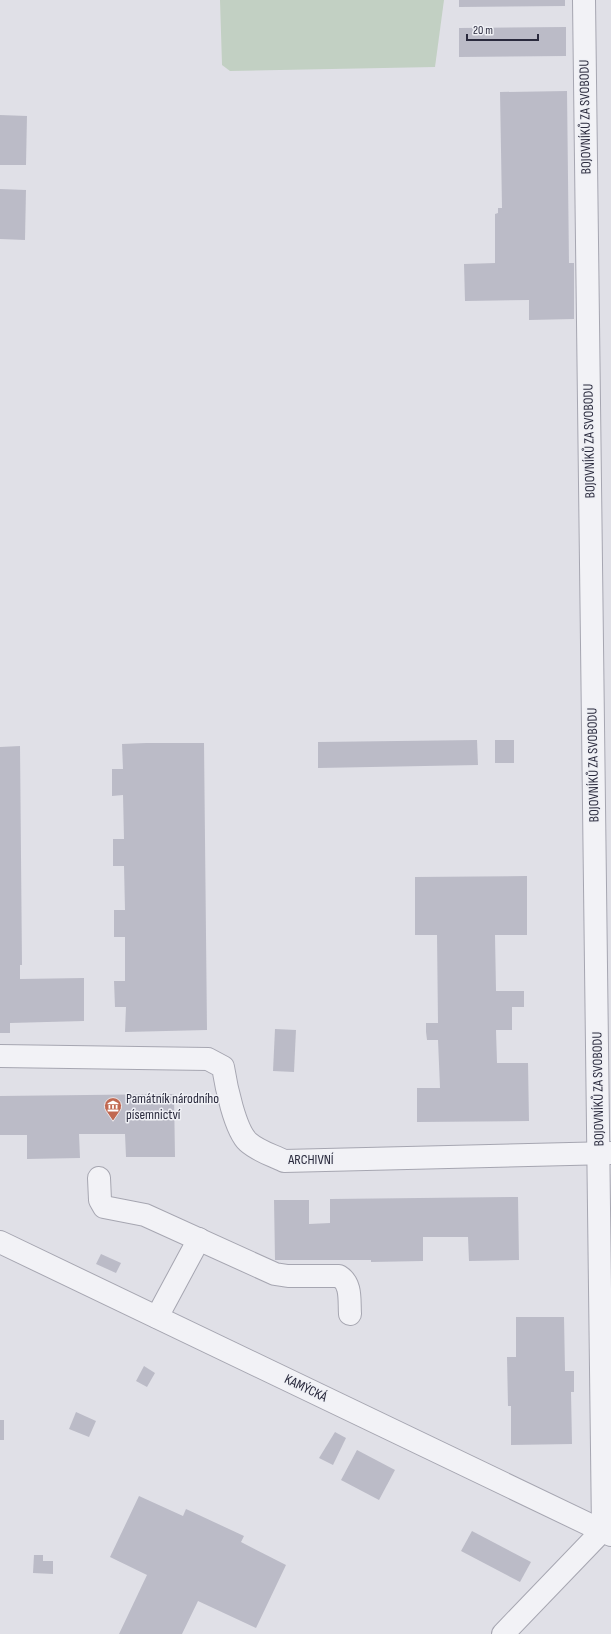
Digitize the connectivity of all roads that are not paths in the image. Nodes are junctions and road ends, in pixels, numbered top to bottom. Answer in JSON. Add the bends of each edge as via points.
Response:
{"nodes":[{"id":1,"x":584,"y":0,"type":"edge"},
{"id":2,"x":0,"y":1056,"type":"edge"},
{"id":3,"x":605,"y":1154,"type":"edge"},
{"id":4,"x":99,"y":1178,"type":"dead end"},
{"id":5,"x":199,"y":1239,"type":"junction"},
{"id":6,"x":0,"y":1242,"type":"edge"},
{"id":7,"x":350,"y":1314,"type":"dead end"},
{"id":8,"x":158,"y":1317,"type":"junction"},
{"id":9,"x":608,"y":1532,"type":"edge"},
{"id":10,"x":503,"y":1634,"type":"edge"}],
"edges":[{"from":1,"to":3,"type":"street","name":"BOJOVNÍKŮ ZA SVOBODU"},
{"from":2,"to":3,"type":"street","name":"ARCHIVNÍ","via":[[208,1059],[223,1067],[240,1131],[247,1142],[284,1161]]},
{"from":3,"to":9,"type":"street","name":"BOJOVNÍKŮ ZA SVOBODU"},
{"from":4,"to":5,"type":"street","via":[[100,1200],[104,1207],[145,1215]]},
{"from":5,"to":7,"type":"street","via":[[275,1274],[339,1276],[346,1280],[349,1286]]},
{"from":5,"to":8,"type":"street"},
{"from":6,"to":8,"type":"street","name":"KAMÝCKÁ"},
{"from":8,"to":9,"type":"street","name":"KAMÝCKÁ"},
{"from":9,"to":10,"type":"street"}]}
